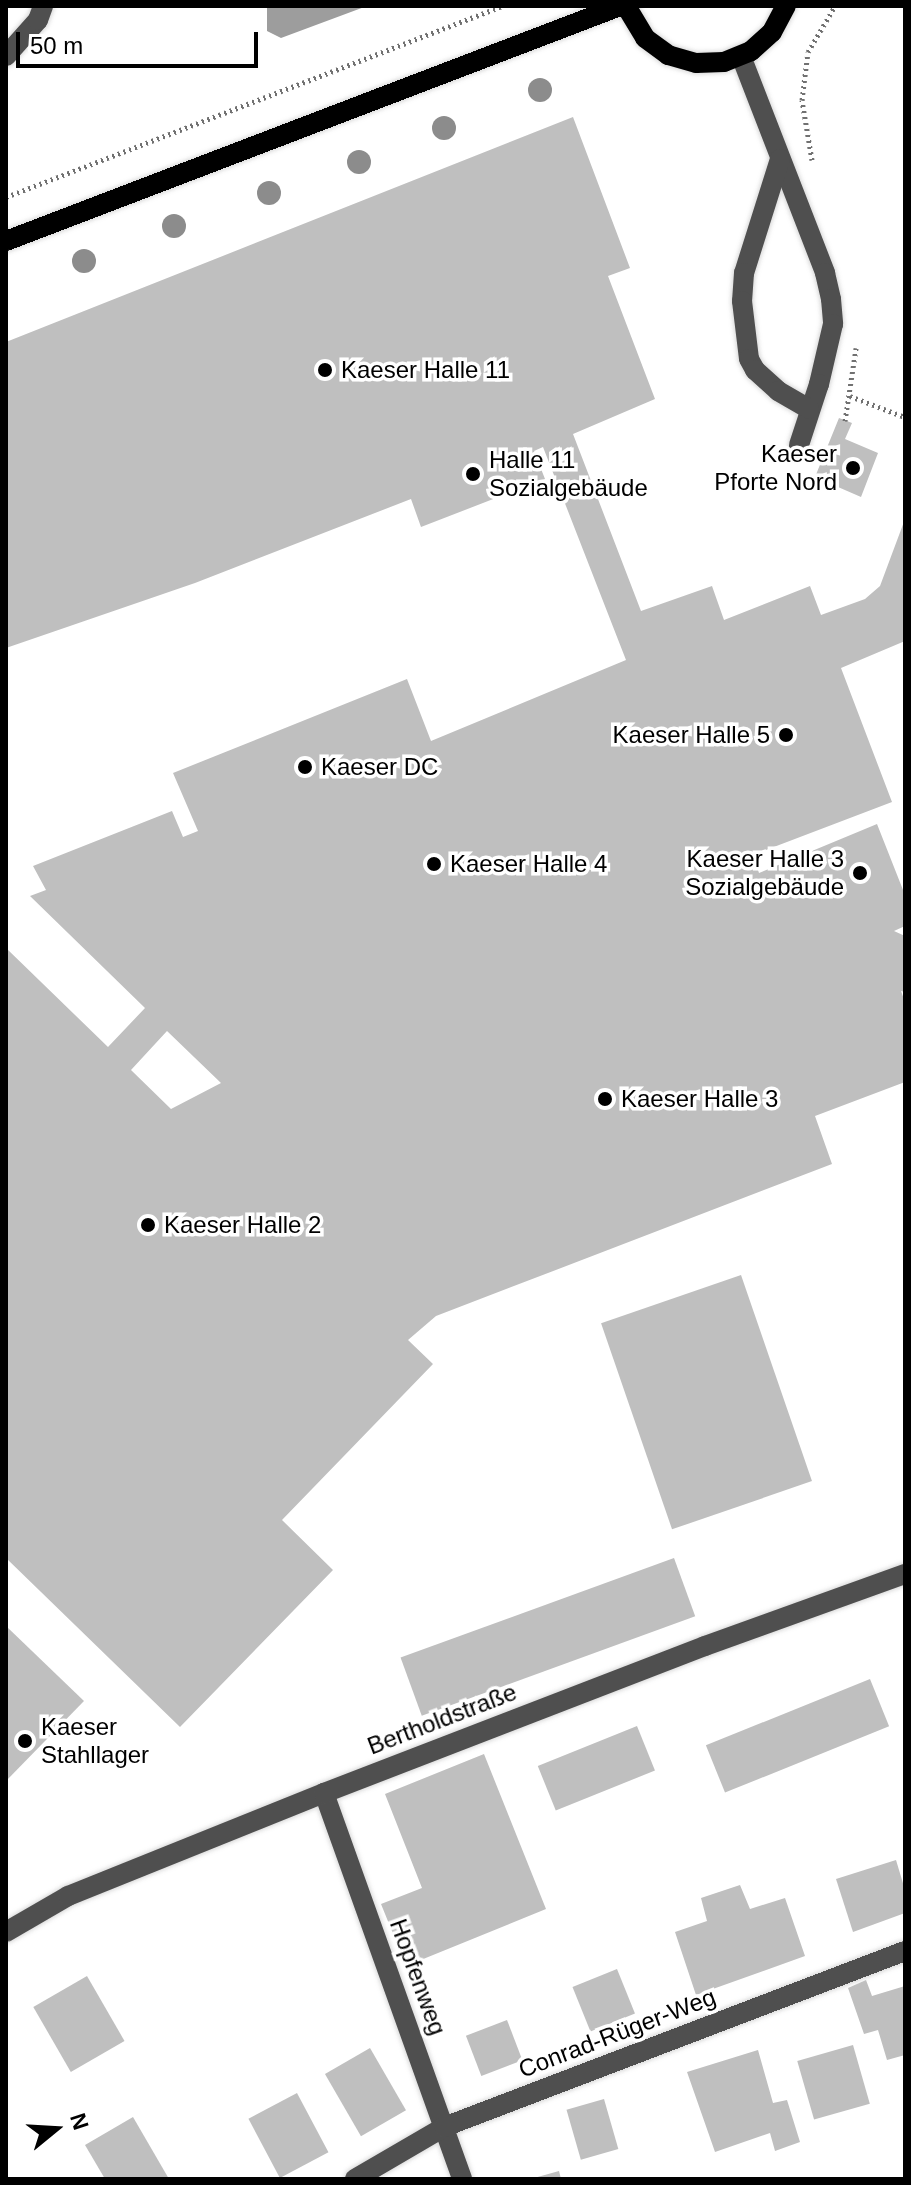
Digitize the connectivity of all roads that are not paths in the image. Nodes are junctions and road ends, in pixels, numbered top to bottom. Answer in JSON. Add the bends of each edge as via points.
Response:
{"nodes":[{"id":1,"x":43,"y":6,"type":"edge"},
{"id":2,"x":620,"y":6,"type":"edge"},
{"id":3,"x":626,"y":6,"type":"edge"},
{"id":4,"x":786,"y":6,"type":"edge"},
{"id":5,"x":6,"y":56,"type":"edge"},
{"id":6,"x":741,"y":56,"type":"junction"},
{"id":7,"x":780,"y":159,"type":"junction"},
{"id":8,"x":6,"y":241,"type":"edge"},
{"id":9,"x":809,"y":409,"type":"junction"},
{"id":10,"x":799,"y":445,"type":"dead end"},
{"id":11,"x":905,"y":1574,"type":"edge"},
{"id":12,"x":324,"y":1793,"type":"junction"},
{"id":13,"x":6,"y":1932,"type":"edge"},
{"id":14,"x":905,"y":1951,"type":"edge"},
{"id":15,"x":444,"y":2127,"type":"junction"},
{"id":16,"x":355,"y":2179,"type":"edge"},
{"id":17,"x":462,"y":2179,"type":"edge"}],
"edges":[{"from":1,"to":5,"type":"street","via":[[38,20]]},
{"from":2,"to":8,"type":"main road"},
{"from":3,"to":6,"type":"main road","via":[[645,38],[668,55],[696,63]]},
{"from":4,"to":6,"type":"main road","via":[[772,32]]},
{"from":6,"to":7,"type":"street"},
{"from":7,"to":9,"type":"street","via":[[831,299],[833,324]]},
{"from":7,"to":9,"type":"street","via":[[744,273],[742,301],[755,370]]},
{"from":9,"to":10,"type":"street"},
{"from":11,"to":12,"type":"street","name":"Bertholdstraße"},
{"from":12,"to":13,"type":"street","name":"Bertholdstraße","via":[[68,1896]]},
{"from":12,"to":15,"type":"street","name":"Hopfenweg"},
{"from":14,"to":15,"type":"street","name":"Conrad-Rüger-Weg"},
{"from":15,"to":16,"type":"street","name":"Conrad-Rüger-Weg"},
{"from":15,"to":17,"type":"street","name":"Hopfenweg"}]}
